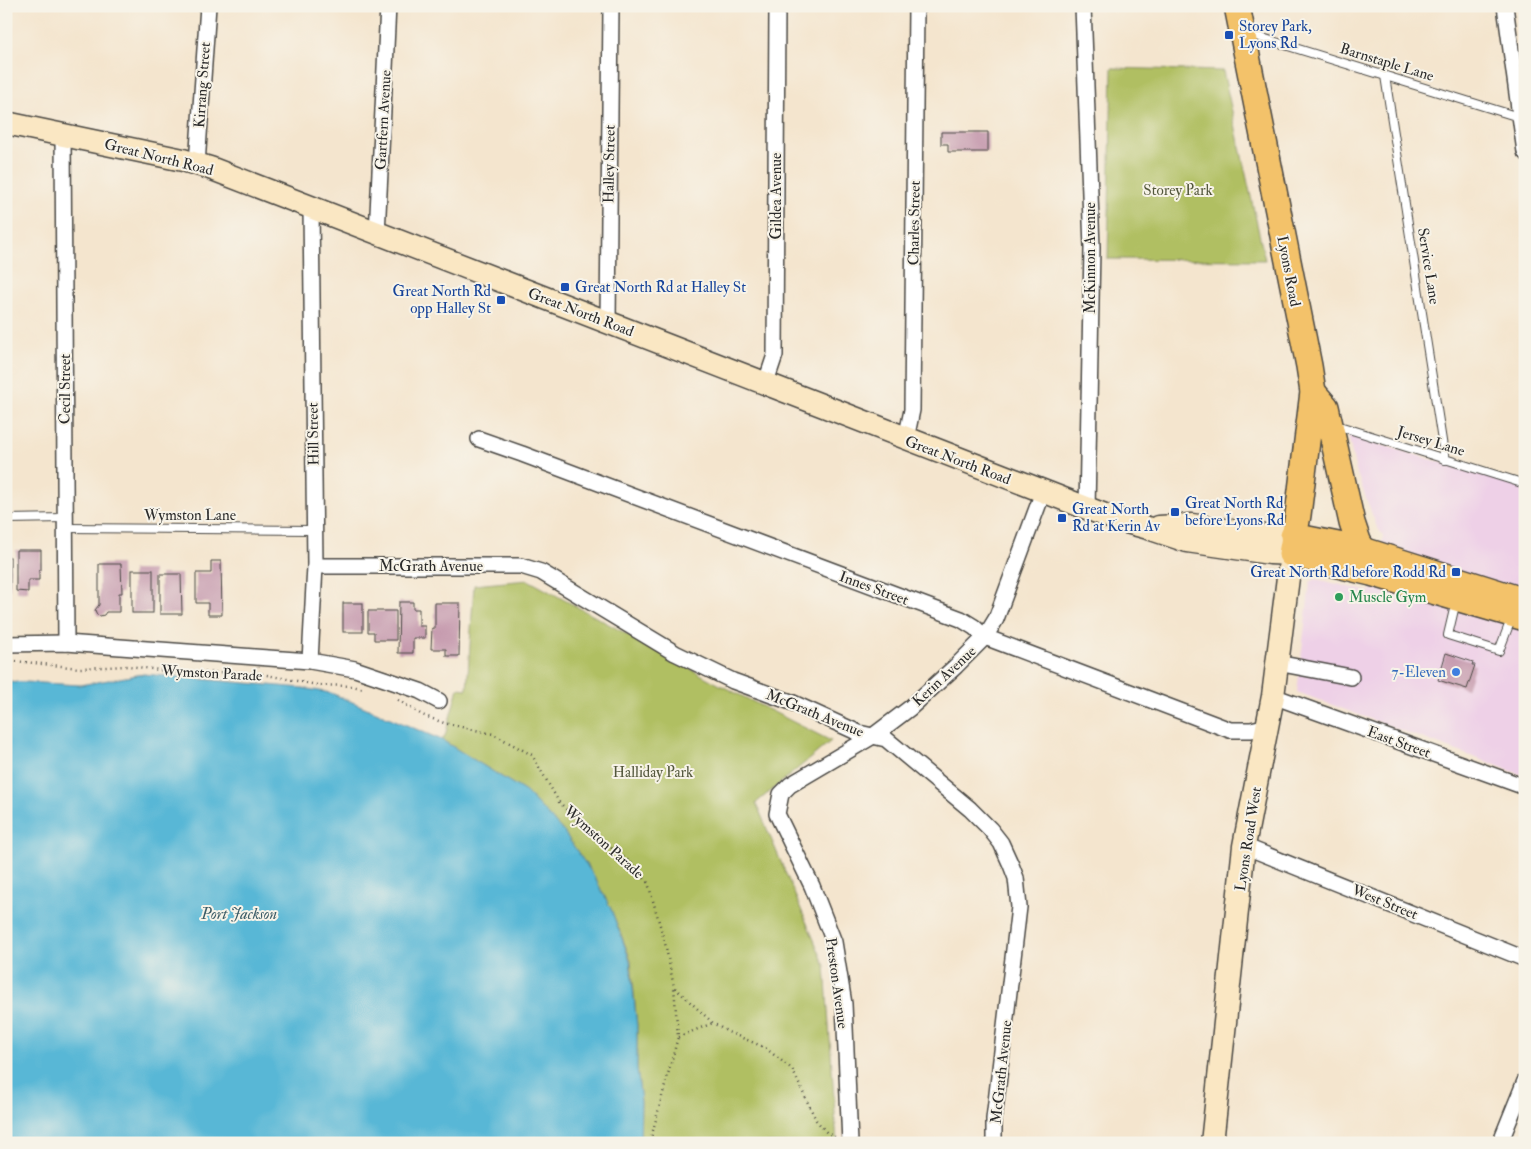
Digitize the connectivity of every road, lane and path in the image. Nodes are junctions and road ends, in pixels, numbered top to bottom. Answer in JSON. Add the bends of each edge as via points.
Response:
{"nodes":[{"id":1,"x":208,"y":6,"type":"edge"},
{"id":2,"x":388,"y":6,"type":"edge"},
{"id":3,"x":611,"y":6,"type":"edge"},
{"id":4,"x":777,"y":6,"type":"edge"},
{"id":5,"x":916,"y":6,"type":"edge"},
{"id":6,"x":1083,"y":6,"type":"edge"},
{"id":7,"x":1236,"y":6,"type":"edge"},
{"id":8,"x":1505,"y":6,"type":"edge"},
{"id":9,"x":1242,"y":32,"type":"junction"},
{"id":10,"x":1385,"y":76,"type":"junction"},
{"id":11,"x":1522,"y":118,"type":"edge"},
{"id":12,"x":6,"y":123,"type":"edge"},
{"id":13,"x":63,"y":134,"type":"junction"},
{"id":14,"x":1525,"y":152,"type":"edge"},
{"id":15,"x":197,"y":164,"type":"junction"},
{"id":16,"x":311,"y":208,"type":"junction"},
{"id":17,"x":377,"y":234,"type":"junction"},
{"id":18,"x":608,"y":323,"type":"junction"},
{"id":19,"x":765,"y":385,"type":"junction"},
{"id":20,"x":1313,"y":392,"type":"junction"},
{"id":21,"x":1329,"y":423,"type":"junction"},
{"id":22,"x":479,"y":439,"type":"dead end"},
{"id":23,"x":906,"y":440,"type":"junction"},
{"id":24,"x":1445,"y":460,"type":"junction"},
{"id":25,"x":1525,"y":484,"type":"edge"},
{"id":26,"x":1043,"y":492,"type":"junction"},
{"id":27,"x":1087,"y":509,"type":"junction"},
{"id":28,"x":6,"y":519,"type":"edge"},
{"id":29,"x":65,"y":524,"type":"junction"},
{"id":30,"x":314,"y":530,"type":"junction"},
{"id":31,"x":1292,"y":545,"type":"junction"},
{"id":32,"x":1363,"y":550,"type":"junction"},
{"id":33,"x":315,"y":566,"type":"junction"},
{"id":34,"x":1460,"y":590,"type":"junction"},
{"id":35,"x":1520,"y":608,"type":"edge"},
{"id":36,"x":985,"y":637,"type":"junction"},
{"id":37,"x":66,"y":643,"type":"junction"},
{"id":38,"x":6,"y":644,"type":"edge"},
{"id":39,"x":6,"y":660,"type":"edge"},
{"id":40,"x":310,"y":661,"type":"junction"},
{"id":41,"x":1277,"y":663,"type":"junction"},
{"id":42,"x":241,"y":672,"type":"dead end"},
{"id":43,"x":248,"y":672,"type":"dead end"},
{"id":44,"x":1351,"y":677,"type":"dead end"},
{"id":45,"x":369,"y":691,"type":"dead end"},
{"id":46,"x":1273,"y":696,"type":"junction"},
{"id":47,"x":394,"y":698,"type":"dead end"},
{"id":48,"x":439,"y":701,"type":"dead end"},
{"id":49,"x":1268,"y":726,"type":"junction"},
{"id":50,"x":873,"y":736,"type":"junction"},
{"id":51,"x":1525,"y":787,"type":"edge"},
{"id":52,"x":778,"y":805,"type":"joint"},
{"id":53,"x":1244,"y":846,"type":"junction"},
{"id":54,"x":1525,"y":959,"type":"edge"},
{"id":55,"x":674,"y":988,"type":"junction"},
{"id":56,"x":713,"y":1023,"type":"junction"},
{"id":57,"x":678,"y":1036,"type":"junction"},
{"id":58,"x":1525,"y":1081,"type":"edge"},
{"id":59,"x":844,"y":1141,"type":"edge"},
{"id":60,"x":651,"y":1143,"type":"edge"},
{"id":61,"x":994,"y":1143,"type":"edge"},
{"id":62,"x":1212,"y":1143,"type":"edge"},
{"id":63,"x":1500,"y":1143,"type":"edge"}],
"edges":[{"from":1,"to":15,"type":"street","name":"Kirrang Street"},
{"from":2,"to":17,"type":"street","name":"Gartfern Avenue"},
{"from":3,"to":18,"type":"street","name":"Halley Street"},
{"from":4,"to":19,"type":"street","name":"Gildea Avenue","via":[[775,356]]},
{"from":5,"to":23,"type":"street","name":"Charles Street","via":[[912,410]]},
{"from":6,"to":27,"type":"street","name":"McKinnon Avenue","via":[[1092,248]]},
{"from":7,"to":9,"type":"main road","name":"Lyons Road"},
{"from":8,"to":11,"type":"street"},
{"from":9,"to":10,"type":"lane","name":"Barnstaple Lane"},
{"from":9,"to":20,"type":"main road","name":"Lyons Road"},
{"from":10,"to":11,"type":"lane","name":"Barnstaple Lane"},
{"from":10,"to":24,"type":"lane","name":"Service Lane"},
{"from":11,"to":14,"type":"street"},
{"from":12,"to":13,"type":"main road","name":"Great North Road"},
{"from":13,"to":15,"type":"main road","name":"Great North Road"},
{"from":13,"to":29,"type":"street","name":"Cecil Street"},
{"from":15,"to":16,"type":"main road","name":"Great North Road"},
{"from":16,"to":17,"type":"main road","name":"Great North Road"},
{"from":16,"to":30,"type":"street","name":"Hill Street"},
{"from":17,"to":18,"type":"main road","name":"Great North Road"},
{"from":18,"to":19,"type":"main road","name":"Great North Road"},
{"from":19,"to":23,"type":"main road","name":"Great North Road"},
{"from":20,"to":21,"type":"main road","via":[[1326,407]]},
{"from":20,"to":31,"type":"main road","name":"Lyons Road"},
{"from":21,"to":24,"type":"lane","name":"Jersey Lane"},
{"from":21,"to":32,"type":"main road","via":[[1352,523]]},
{"from":22,"to":36,"type":"street","name":"Innes Street","via":[[961,620]]},
{"from":23,"to":26,"type":"main road","name":"Great North Road"},
{"from":24,"to":25,"type":"lane","name":"Jersey Lane"},
{"from":26,"to":27,"type":"main road","name":"Great North Road"},
{"from":26,"to":36,"type":"street","name":"Kerin Avenue","via":[[996,619]]},
{"from":27,"to":31,"type":"main road","name":"Great North Road","via":[[1148,528],[1192,525],[1265,536]]},
{"from":28,"to":29,"type":"lane","name":"Wymston Lane"},
{"from":29,"to":30,"type":"lane","name":"Wymston Lane"},
{"from":29,"to":37,"type":"street","name":"Cecil Street"},
{"from":30,"to":33,"type":"street","name":"Hill Street"},
{"from":31,"to":32,"type":"main road","name":"Great North Road"},
{"from":31,"to":34,"type":"main road","name":"Great North Road","via":[[1371,573]]},
{"from":31,"to":41,"type":"main road","name":"Lyons Road West"},
{"from":32,"to":34,"type":"main road","name":"Great North Road"},
{"from":33,"to":40,"type":"street","name":"Hill Street"},
{"from":33,"to":50,"type":"street","name":"McGrath Avenue","via":[[521,566],[541,572],[675,653],[733,681]]},
{"from":34,"to":35,"type":"main road","name":"Great North Road"},
{"from":34,"to":35,"type":"lane","via":[[1448,635],[1499,652]]},
{"from":36,"to":49,"type":"street","name":"Innes Street","via":[[1230,730]]},
{"from":36,"to":50,"type":"street","name":"Kerin Avenue","via":[[910,708]]},
{"from":37,"to":38,"type":"street","name":"Wymston Parade"},
{"from":37,"to":40,"type":"street","name":"Wymston Parade"},
{"from":39,"to":42,"type":"path","name":"Wymston Parade","via":[[79,668],[129,666],[183,673]]},
{"from":40,"to":48,"type":"street","name":"Wymston Parade","via":[[354,669],[420,691]]},
{"from":41,"to":44,"type":"street"},
{"from":41,"to":46,"type":"main road","name":"Lyons Road West"},
{"from":43,"to":45,"type":"path","name":"Wymston Parade"},
{"from":46,"to":49,"type":"main road","name":"Lyons Road West"},
{"from":46,"to":51,"type":"street","name":"East Street"},
{"from":47,"to":55,"type":"path","name":"Wymston Parade","via":[[422,715],[493,734],[532,755],[559,802],[586,829],[634,865],[648,883]]},
{"from":49,"to":53,"type":"main road","name":"Lyons Road West"},
{"from":50,"to":52,"type":"street","name":"Kerin Avenue","via":[[790,785],[781,794]]},
{"from":50,"to":61,"type":"street","name":"McGrath Avenue","via":[[886,739],[970,808],[1001,843],[1016,878],[1019,907],[994,1119]]},
{"from":52,"to":59,"type":"street","name":"Preston Avenue","via":[[777,814],[812,886],[834,942],[844,1004]]},
{"from":53,"to":54,"type":"street","name":"West Street"},
{"from":53,"to":62,"type":"main road","name":"Lyons Road West"},
{"from":55,"to":56,"type":"path"},
{"from":55,"to":57,"type":"path","name":"Wymston Parade"},
{"from":56,"to":57,"type":"path"},
{"from":56,"to":59,"type":"path","via":[[764,1047],[792,1069],[816,1120],[827,1133]]},
{"from":57,"to":60,"type":"path","name":"Wymston Parade"},
{"from":58,"to":63,"type":"street"}]}
